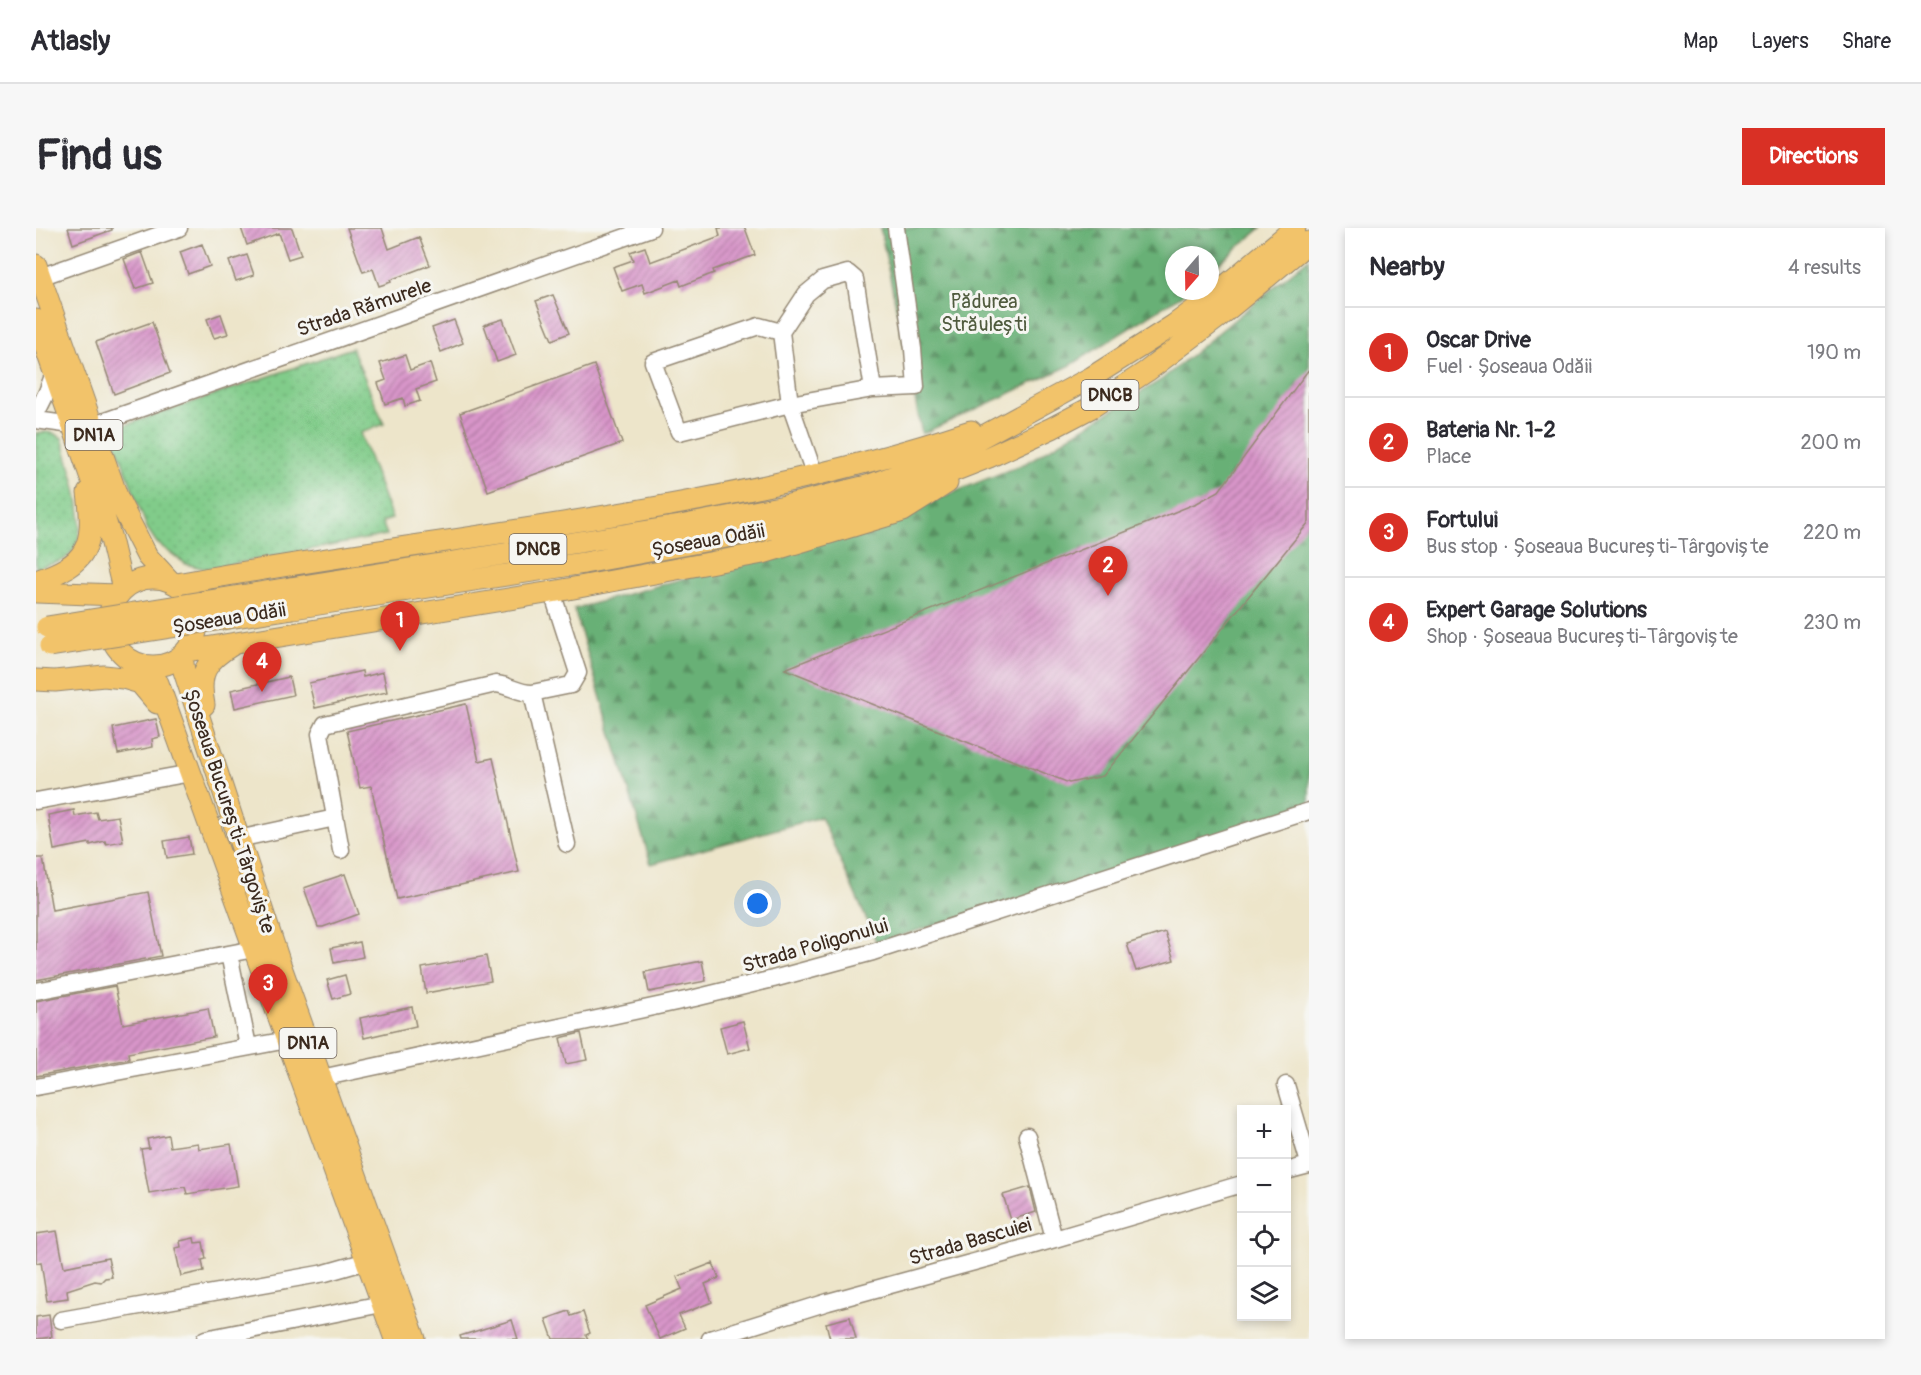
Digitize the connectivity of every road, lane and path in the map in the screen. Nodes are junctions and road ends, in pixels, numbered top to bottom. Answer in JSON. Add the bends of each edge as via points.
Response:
{"nodes":[{"id":1,"x":178,"y":228,"type":"edge"},
{"id":2,"x":651,"y":228,"type":"edge"},
{"id":3,"x":896,"y":228,"type":"edge"},
{"id":4,"x":1295,"y":228,"type":"edge"},
{"id":5,"x":1309,"y":242,"type":"edge"},
{"id":6,"x":38,"y":271,"type":"edge"},
{"id":7,"x":36,"y":321,"type":"edge"},
{"id":8,"x":781,"y":332,"type":"junction"},
{"id":9,"x":47,"y":366,"type":"edge"},
{"id":10,"x":873,"y":389,"type":"junction"},
{"id":11,"x":790,"y":404,"type":"junction"},
{"id":12,"x":36,"y":414,"type":"edge"},
{"id":13,"x":1020,"y":415,"type":"junction"},
{"id":14,"x":36,"y":420,"type":"edge"},
{"id":15,"x":82,"y":425,"type":"junction"},
{"id":16,"x":82,"y":451,"type":"junction"},
{"id":17,"x":989,"y":457,"type":"junction"},
{"id":18,"x":815,"y":476,"type":"junction"},
{"id":19,"x":36,"y":581,"type":"edge"},
{"id":20,"x":173,"y":583,"type":"junction"},
{"id":21,"x":36,"y":592,"type":"edge"},
{"id":22,"x":120,"y":592,"type":"junction"},
{"id":23,"x":552,"y":592,"type":"junction"},
{"id":24,"x":292,"y":598,"type":"junction"},
{"id":25,"x":42,"y":637,"type":"edge"},
{"id":26,"x":235,"y":643,"type":"junction"},
{"id":27,"x":184,"y":653,"type":"junction"},
{"id":28,"x":139,"y":664,"type":"junction"},
{"id":29,"x":36,"y":679,"type":"edge"},
{"id":30,"x":532,"y":693,"type":"junction"},
{"id":31,"x":208,"y":745,"type":"junction"},
{"id":32,"x":190,"y":768,"type":"junction"},
{"id":33,"x":36,"y":801,"type":"edge"},
{"id":34,"x":1309,"y":810,"type":"edge"},
{"id":35,"x":335,"y":818,"type":"junction"},
{"id":36,"x":238,"y":839,"type":"junction"},
{"id":37,"x":567,"y":844,"type":"dead end"},
{"id":38,"x":341,"y":850,"type":"dead end"},
{"id":39,"x":254,"y":949,"type":"junction"},
{"id":40,"x":229,"y":954,"type":"junction"},
{"id":41,"x":36,"y":991,"type":"edge"},
{"id":42,"x":287,"y":1040,"type":"junction"},
{"id":43,"x":248,"y":1046,"type":"junction"},
{"id":44,"x":321,"y":1078,"type":"junction"},
{"id":45,"x":1286,"y":1085,"type":"dead end"},
{"id":46,"x":36,"y":1087,"type":"edge"},
{"id":47,"x":1027,"y":1136,"type":"dead end"},
{"id":48,"x":1309,"y":1164,"type":"edge"},
{"id":49,"x":1291,"y":1171,"type":"edge"},
{"id":50,"x":1237,"y":1185,"type":"edge"},
{"id":51,"x":1054,"y":1239,"type":"junction"},
{"id":52,"x":367,"y":1261,"type":"junction"},
{"id":53,"x":382,"y":1304,"type":"junction"},
{"id":54,"x":61,"y":1320,"type":"dead end"},
{"id":55,"x":205,"y":1339,"type":"edge"},
{"id":56,"x":395,"y":1339,"type":"edge"},
{"id":57,"x":415,"y":1339,"type":"edge"},
{"id":58,"x":710,"y":1339,"type":"edge"}],
"edges":[{"from":1,"to":6,"type":"street"},
{"from":2,"to":15,"type":"street","name":"Strada Rămurele"},
{"from":3,"to":10,"type":"street","via":[[916,387]]},
{"from":4,"to":13,"type":"main road","name":"Șoseaua Odăii","number":"DNCB","via":[[1174,325],[1092,377]]},
{"from":5,"to":17,"type":"main road","name":"Șoseaua Odăii","number":"DNCB","via":[[1147,371],[1092,407]]},
{"from":6,"to":15,"type":"main road","number":"DN1A"},
{"from":7,"to":9,"type":"main road","number":"DN1A"},
{"from":8,"to":10,"type":"street","via":[[806,294],[822,280],[848,273],[855,279]]},
{"from":8,"to":11,"type":"street"},
{"from":8,"to":11,"type":"street","via":[[759,326],[653,362],[678,432]]},
{"from":9,"to":12,"type":"street","via":[[47,392]]},
{"from":9,"to":15,"type":"main road","number":"DN1A"},
{"from":10,"to":11,"type":"street"},
{"from":11,"to":18,"type":"street"},
{"from":13,"to":18,"type":"main road","via":[[911,451]]},
{"from":13,"to":24,"type":"main road","name":"Șoseaua Odăii","number":"DNCB","via":[[941,459],[867,486],[809,501]]},
{"from":14,"to":15,"type":"street"},
{"from":15,"to":16,"type":"main road","number":"DN1A"},
{"from":15,"to":20,"type":"main road","number":"DN1A","via":[[147,556]]},
{"from":16,"to":19,"type":"main road","via":[[90,507],[88,543],[73,564]]},
{"from":16,"to":22,"type":"main road","number":"DN1A","via":[[111,540]]},
{"from":17,"to":23,"type":"main road","via":[[903,511],[763,553]]},
{"from":17,"to":24,"type":"main road","name":"Șoseaua Odăii","number":"DNCB","via":[[859,508],[775,528],[584,562]]},
{"from":18,"to":20,"type":"main road","via":[[581,520]]},
{"from":20,"to":22,"type":"main road","via":[[145,578]]},
{"from":20,"to":27,"type":"main road","number":"DN1A","via":[[186,593],[197,615],[193,640]]},
{"from":21,"to":22,"type":"main road"},
{"from":22,"to":28,"type":"main road","number":"DN1A","via":[[108,616],[111,638],[124,656]]},
{"from":23,"to":26,"type":"main road"},
{"from":23,"to":30,"type":"street","via":[[578,673],[571,685]]},
{"from":24,"to":25,"type":"main road","name":"Șoseaua Odăii","number":"DNCB","bridge":true},
{"from":26,"to":27,"type":"main road"},
{"from":26,"to":31,"type":"main road","via":[[207,665],[201,678]]},
{"from":27,"to":28,"type":"main road","via":[[168,664]]},
{"from":27,"to":31,"type":"main road","name":"Șoseaua București-Târgoviște","number":"DN1A","via":[[184,671]]},
{"from":28,"to":29,"type":"main road"},
{"from":28,"to":32,"type":"main road","name":"Șoseaua București-Târgoviște","number":"DN1A","via":[[158,683]]},
{"from":29,"to":32,"type":"main road","via":[[104,676],[140,683],[155,700]]},
{"from":30,"to":35,"type":"street","via":[[496,684],[325,724],[320,734]]},
{"from":30,"to":37,"type":"street"},
{"from":31,"to":36,"type":"main road","name":"Șoseaua București-Târgoviște","number":"DN1A"},
{"from":32,"to":33,"type":"street"},
{"from":32,"to":39,"type":"main road","name":"Șoseaua București-Târgoviște","number":"DN1A"},
{"from":34,"to":44,"type":"street","name":"Strada Poligonului","via":[[873,952],[694,998]]},
{"from":35,"to":36,"type":"street"},
{"from":35,"to":38,"type":"street"},
{"from":36,"to":44,"type":"main road","name":"Șoseaua București-Târgoviște","number":"DN1A"},
{"from":39,"to":40,"type":"street"},
{"from":39,"to":42,"type":"main road","name":"Șoseaua București-Târgoviște","number":"DN1A"},
{"from":40,"to":41,"type":"street"},
{"from":40,"to":43,"type":"street"},
{"from":42,"to":43,"type":"street"},
{"from":42,"to":52,"type":"main road","name":"Șoseaua București-Târgoviște","number":"DN1A"},
{"from":43,"to":46,"type":"street"},
{"from":44,"to":57,"type":"main road","name":"Șoseaua București-Târgoviște","number":"DN1A"},
{"from":45,"to":48,"type":"street"},
{"from":47,"to":51,"type":"street"},
{"from":48,"to":49,"type":"street"},
{"from":50,"to":51,"type":"street","name":"Strada Bascuiei"},
{"from":51,"to":58,"type":"street","name":"Strada Bascuiei"},
{"from":52,"to":53,"type":"main road","name":"Șoseaua București-Târgoviște","number":"DN1A"},
{"from":52,"to":54,"type":"street","via":[[325,1273]]},
{"from":53,"to":55,"type":"street"},
{"from":53,"to":56,"type":"main road","name":"Șoseaua București-Târgoviște","number":"DN1A"}]}
